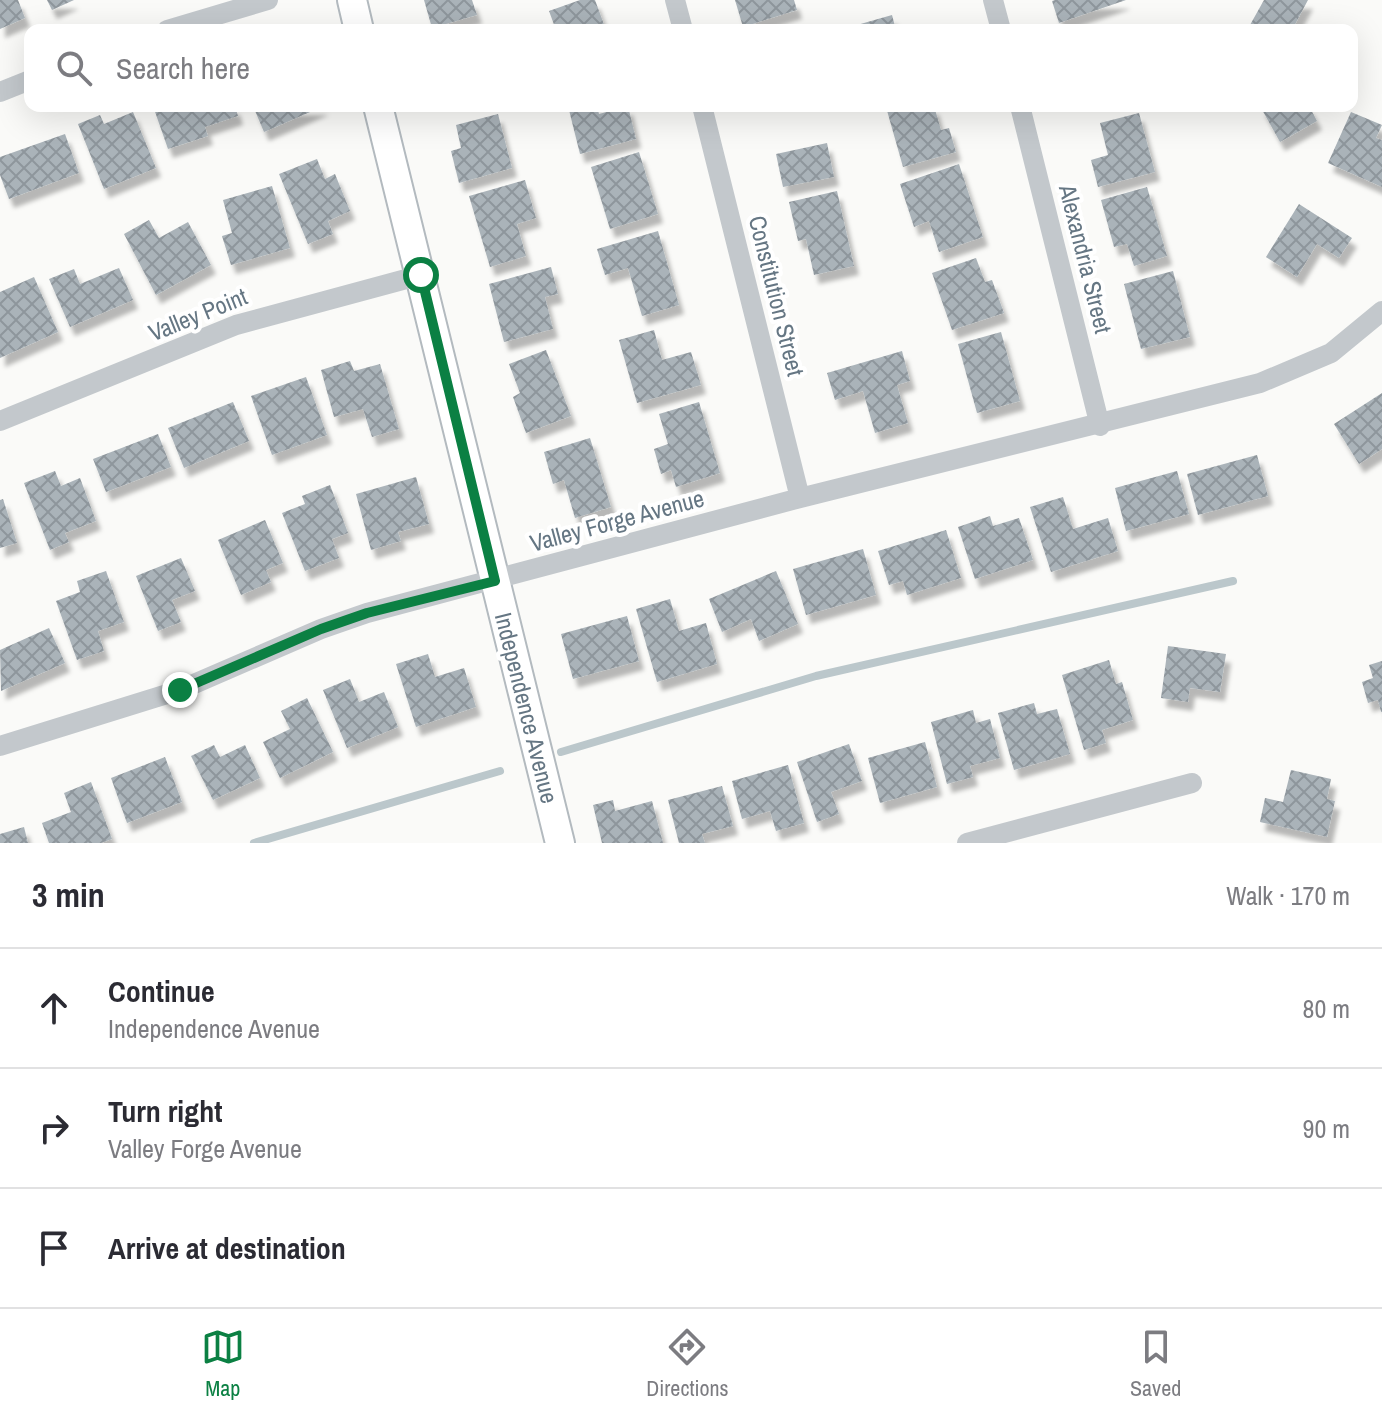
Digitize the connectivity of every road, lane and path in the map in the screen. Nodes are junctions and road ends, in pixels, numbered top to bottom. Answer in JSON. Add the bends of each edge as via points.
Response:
{"nodes":[{"id":1,"x":268,"y":0,"type":"edge"},
{"id":2,"x":352,"y":0,"type":"edge"},
{"id":3,"x":675,"y":0,"type":"edge"},
{"id":4,"x":993,"y":0,"type":"edge"},
{"id":5,"x":187,"y":24,"type":"edge"},
{"id":6,"x":358,"y":24,"type":"edge"},
{"id":7,"x":681,"y":24,"type":"edge"},
{"id":8,"x":999,"y":24,"type":"edge"},
{"id":9,"x":24,"y":82,"type":"edge"},
{"id":10,"x":0,"y":92,"type":"edge"},
{"id":11,"x":380,"y":112,"type":"edge"},
{"id":12,"x":704,"y":112,"type":"edge"},
{"id":13,"x":1022,"y":112,"type":"edge"},
{"id":14,"x":421,"y":275,"type":"junction"},
{"id":15,"x":1382,"y":311,"type":"edge"},
{"id":16,"x":0,"y":421,"type":"edge"},
{"id":17,"x":1100,"y":426,"type":"junction"},
{"id":18,"x":800,"y":498,"type":"junction"},
{"id":19,"x":495,"y":581,"type":"junction"},
{"id":20,"x":0,"y":746,"type":"edge"},
{"id":21,"x":1192,"y":783,"type":"dead end"},
{"id":22,"x":560,"y":843,"type":"edge"},
{"id":23,"x":967,"y":843,"type":"edge"}],
"edges":[{"from":1,"to":5,"type":"street"},
{"from":2,"to":6,"type":"street"},
{"from":3,"to":7,"type":"street"},
{"from":4,"to":8,"type":"street"},
{"from":9,"to":10,"type":"street"},
{"from":11,"to":14,"type":"street","name":"Independence Avenue"},
{"from":12,"to":18,"type":"street","name":"Constitution Street"},
{"from":13,"to":17,"type":"street","name":"Alexandria Street"},
{"from":14,"to":16,"type":"street","name":"Valley Point","via":[[236,325]]},
{"from":14,"to":19,"type":"street","name":"Independence Avenue"},
{"from":15,"to":17,"type":"street","name":"Valley Forge Avenue","via":[[1331,353],[1260,383]]},
{"from":17,"to":18,"type":"street","name":"Valley Forge Avenue"},
{"from":18,"to":19,"type":"street","name":"Valley Forge Avenue"},
{"from":19,"to":20,"type":"street","name":"Valley Forge Avenue","via":[[356,617],[180,690]]},
{"from":19,"to":22,"type":"street","name":"Independence Avenue"},
{"from":21,"to":23,"type":"street"}]}
